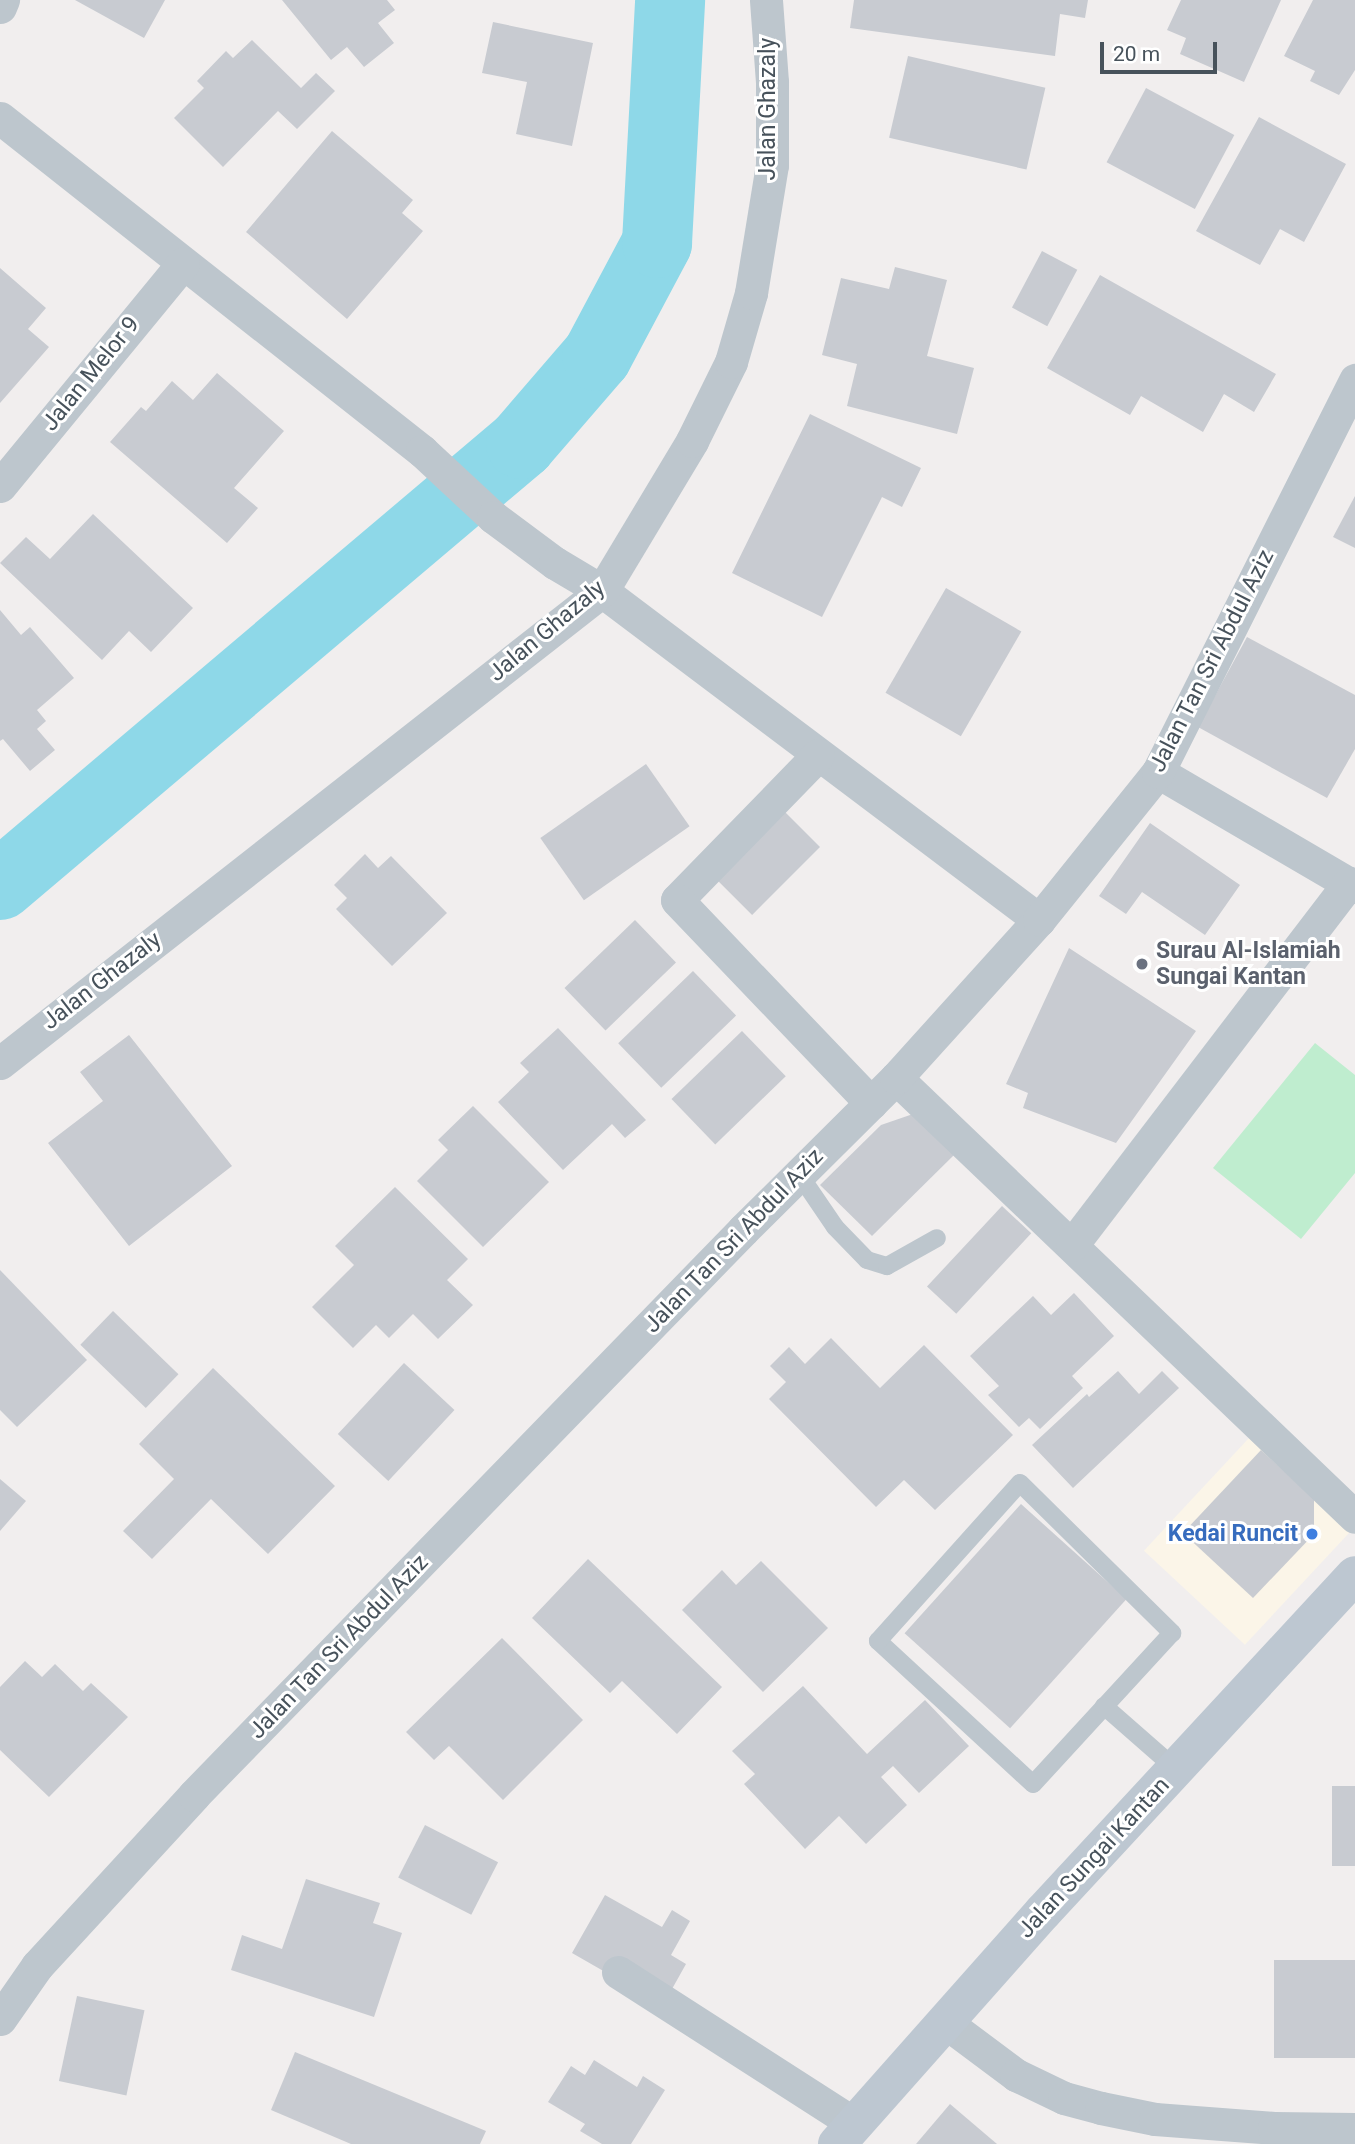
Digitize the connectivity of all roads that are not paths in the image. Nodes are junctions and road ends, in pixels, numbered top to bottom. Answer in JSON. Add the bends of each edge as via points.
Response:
{"nodes":[{"id":1,"x":3,"y":0,"type":"edge"},
{"id":2,"x":766,"y":0,"type":"edge"},
{"id":3,"x":0,"y":7,"type":"edge"},
{"id":4,"x":0,"y":118,"type":"edge"},
{"id":5,"x":183,"y":263,"type":"junction"},
{"id":6,"x":1355,"y":380,"type":"edge"},
{"id":7,"x":0,"y":486,"type":"edge"},
{"id":8,"x":602,"y":591,"type":"junction"},
{"id":9,"x":818,"y":755,"type":"junction"},
{"id":10,"x":1158,"y":772,"type":"junction"},
{"id":11,"x":1352,"y":885,"type":"edge"},
{"id":12,"x":1039,"y":920,"type":"junction"},
{"id":13,"x":0,"y":1062,"type":"edge"},
{"id":14,"x":896,"y":1078,"type":"junction"},
{"id":15,"x":871,"y":1103,"type":"junction"},
{"id":16,"x":799,"y":1174,"type":"junction"},
{"id":17,"x":937,"y":1238,"type":"dead end"},
{"id":18,"x":1072,"y":1245,"type":"junction"},
{"id":19,"x":1355,"y":1517,"type":"edge"},
{"id":20,"x":1355,"y":1575,"type":"edge"},
{"id":21,"x":1104,"y":1706,"type":"junction"},
{"id":22,"x":1176,"y":1769,"type":"junction"},
{"id":23,"x":618,"y":1972,"type":"dead end"},
{"id":24,"x":0,"y":2019,"type":"edge"},
{"id":25,"x":945,"y":2022,"type":"junction"},
{"id":26,"x":1355,"y":2129,"type":"edge"},
{"id":27,"x":846,"y":2134,"type":"edge"}],
"edges":[{"from":1,"to":3,"type":"street"},
{"from":2,"to":8,"type":"street","name":"Jalan Ghazaly","via":[[772,165],[751,293],[731,362],[692,441]]},
{"from":4,"to":5,"type":"street"},
{"from":5,"to":7,"type":"street","name":"Jalan Melor 9"},
{"from":5,"to":8,"type":"street","via":[[422,451],[493,517],[555,564]]},
{"from":6,"to":10,"type":"street","name":"Jalan Tan Sri Abdul Aziz"},
{"from":8,"to":9,"type":"street"},
{"from":8,"to":13,"type":"street","name":"Jalan Ghazaly"},
{"from":9,"to":12,"type":"street"},
{"from":9,"to":15,"type":"street","via":[[677,900]]},
{"from":10,"to":11,"type":"street"},
{"from":10,"to":12,"type":"street","name":"Jalan Tan Sri Abdul Aziz"},
{"from":11,"to":18,"type":"street"},
{"from":12,"to":14,"type":"street","name":"Jalan Tan Sri Abdul Aziz"},
{"from":14,"to":15,"type":"street","name":"Jalan Tan Sri Abdul Aziz"},
{"from":14,"to":18,"type":"street"},
{"from":15,"to":16,"type":"street","name":"Jalan Tan Sri Abdul Aziz"},
{"from":16,"to":17,"type":"lane","via":[[835,1227],[867,1260],[887,1266]]},
{"from":16,"to":24,"type":"street","name":"Jalan Tan Sri Abdul Aziz","via":[[194,1795],[37,1966]]},
{"from":18,"to":19,"type":"street"},
{"from":20,"to":22,"type":"main road","name":"Jalan Sungai Kantan"},
{"from":21,"to":21,"type":"lane","via":[[1033,1784],[878,1641],[1020,1483],[1172,1633]]},
{"from":21,"to":22,"type":"lane"},
{"from":22,"to":25,"type":"main road","name":"Jalan Sungai Kantan"},
{"from":23,"to":27,"type":"street"},
{"from":25,"to":26,"type":"street","via":[[1016,2075],[1064,2098],[1101,2108],[1155,2119]]},
{"from":25,"to":27,"type":"main road","name":"Jalan Sungai Kantan"}]}
